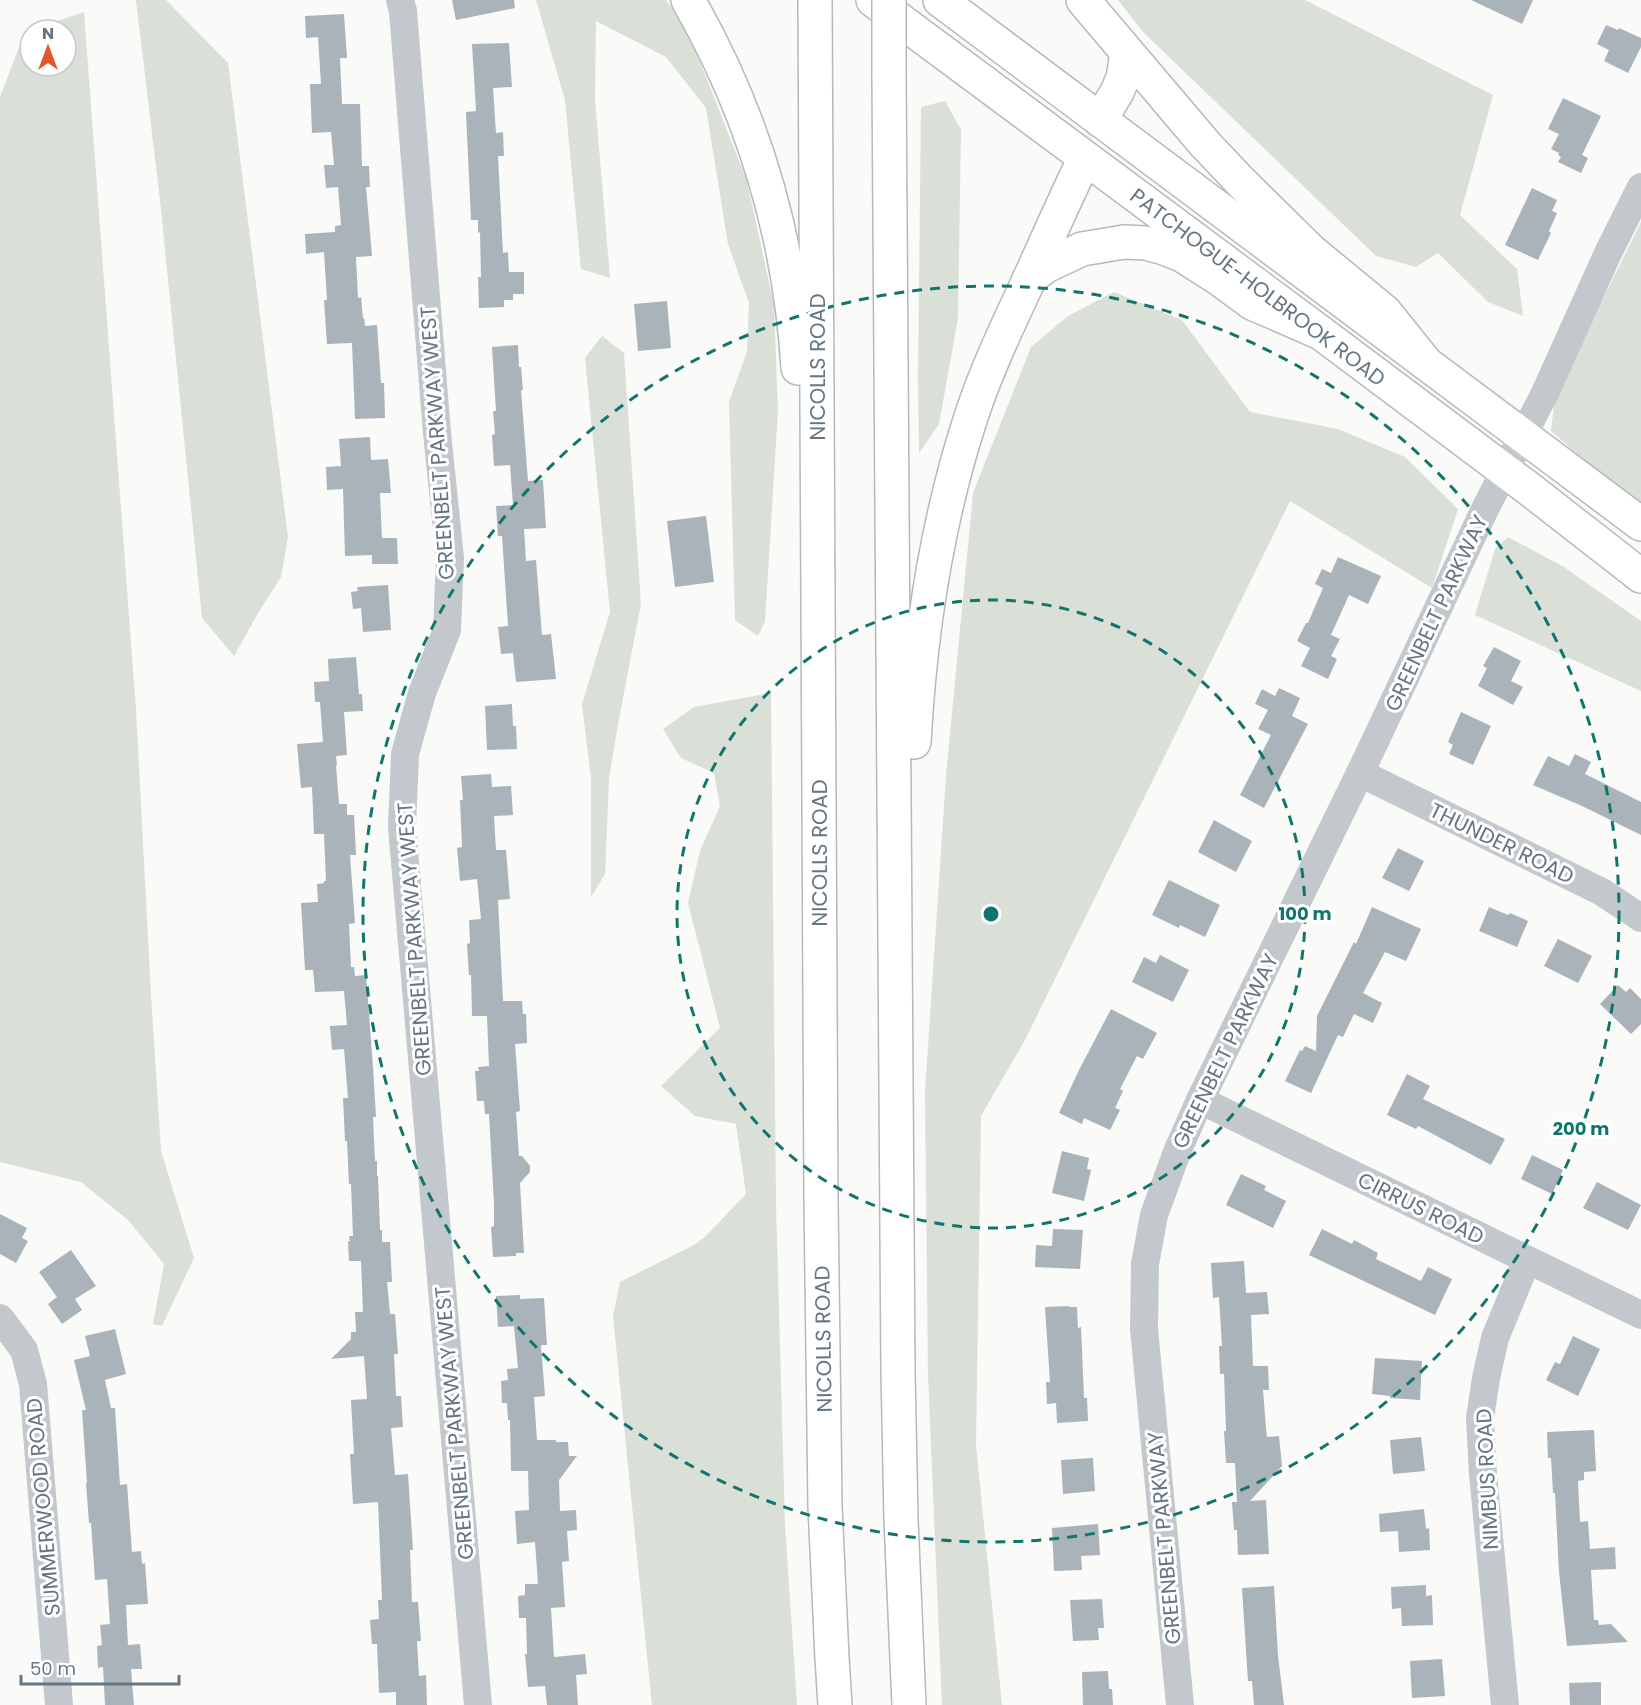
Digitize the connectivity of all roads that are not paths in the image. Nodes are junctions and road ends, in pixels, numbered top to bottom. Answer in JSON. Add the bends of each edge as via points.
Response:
{"nodes":[{"id":1,"x":400,"y":0,"type":"edge"},
{"id":2,"x":688,"y":0,"type":"edge"},
{"id":3,"x":873,"y":0,"type":"edge"},
{"id":4,"x":889,"y":0,"type":"edge"},
{"id":5,"x":939,"y":0,"type":"edge"},
{"id":6,"x":1083,"y":0,"type":"edge"},
{"id":7,"x":815,"y":10,"type":"edge"},
{"id":8,"x":1127,"y":53,"type":"junction"},
{"id":9,"x":1100,"y":120,"type":"junction"},
{"id":10,"x":1085,"y":158,"type":"junction"},
{"id":11,"x":1641,"y":187,"type":"edge"},
{"id":12,"x":1029,"y":279,"type":"junction"},
{"id":13,"x":1321,"y":333,"type":"junction"},
{"id":14,"x":1426,"y":363,"type":"junction"},
{"id":15,"x":1523,"y":435,"type":"junction"},
{"id":16,"x":1504,"y":471,"type":"junction"},
{"id":17,"x":1641,"y":524,"type":"edge"},
{"id":18,"x":818,"y":551,"type":"junction"},
{"id":19,"x":1641,"y":576,"type":"edge"},
{"id":20,"x":1360,"y":773,"type":"junction"},
{"id":21,"x":1641,"y":918,"type":"edge"},
{"id":22,"x":896,"y":1040,"type":"junction"},
{"id":23,"x":1200,"y":1100,"type":"junction"},
{"id":24,"x":1527,"y":1260,"type":"junction"},
{"id":25,"x":1641,"y":1315,"type":"edge"},
{"id":26,"x":0,"y":1318,"type":"edge"},
{"id":27,"x":59,"y":1705,"type":"edge"},
{"id":28,"x":478,"y":1705,"type":"edge"},
{"id":29,"x":835,"y":1705,"type":"edge"},
{"id":30,"x":909,"y":1705,"type":"edge"},
{"id":31,"x":1180,"y":1705,"type":"edge"},
{"id":32,"x":1505,"y":1705,"type":"edge"}],
"edges":[{"from":1,"to":28,"type":"street","name":"GREENBELT PARKWAY WEST","via":[[450,558],[447,630],[422,693],[405,754],[402,827]]},
{"from":2,"to":18,"type":"main road","via":[[745,116],[780,235],[793,322],[801,443]]},
{"from":3,"to":10,"type":"main road","name":"PATCHOGUE-HOLBROOK ROAD"},
{"from":4,"to":22,"type":"main road","bridge":true},
{"from":5,"to":9,"type":"main road","name":"PATCHOGUE-HOLBROOK ROAD"},
{"from":6,"to":8,"type":"main road"},
{"from":7,"to":18,"type":"main road","name":"NICOLLS ROAD"},
{"from":8,"to":9,"type":"main road","via":[[1123,78]]},
{"from":8,"to":14,"type":"main road","via":[[1240,181],[1311,251],[1385,312]]},
{"from":9,"to":10,"type":"main road"},
{"from":9,"to":14,"type":"main road","name":"PATCHOGUE-HOLBROOK ROAD"},
{"from":10,"to":12,"type":"main road"},
{"from":10,"to":13,"type":"main road","name":"PATCHOGUE-HOLBROOK ROAD"},
{"from":11,"to":15,"type":"street","name":"GREENBELT PARKWAY"},
{"from":12,"to":13,"type":"main road","via":[[1082,249],[1124,242],[1146,243],[1182,255],[1252,303]]},
{"from":12,"to":22,"type":"main road","via":[[970,418],[938,538],[916,705],[912,921]]},
{"from":13,"to":16,"type":"main road","name":"PATCHOGUE-HOLBROOK ROAD"},
{"from":14,"to":15,"type":"main road","name":"PATCHOGUE-HOLBROOK ROAD"},
{"from":15,"to":16,"type":"street","name":"GREENBELT PARKWAY"},
{"from":15,"to":17,"type":"main road","name":"PATCHOGUE-HOLBROOK ROAD"},
{"from":16,"to":19,"type":"main road","name":"PATCHOGUE-HOLBROOK ROAD"},
{"from":16,"to":20,"type":"street","name":"GREENBELT PARKWAY"},
{"from":18,"to":29,"type":"main road","name":"NICOLLS ROAD","via":[[823,1377]]},
{"from":20,"to":21,"type":"street","name":"THUNDER ROAD","via":[[1602,892]]},
{"from":20,"to":23,"type":"street","name":"GREENBELT PARKWAY"},
{"from":22,"to":30,"type":"main road","via":[[900,1509]]},
{"from":23,"to":24,"type":"street","name":"CIRRUS ROAD"},
{"from":23,"to":31,"type":"street","name":"GREENBELT PARKWAY","via":[[1154,1215],[1145,1264],[1144,1329]]},
{"from":24,"to":25,"type":"street","name":"CIRRUS ROAD"},
{"from":24,"to":32,"type":"street","name":"NIMBUS ROAD","via":[[1495,1338],[1480,1418]]},
{"from":26,"to":27,"type":"street","name":"SUMMERWOOD ROAD","via":[[24,1350],[33,1384]]}]}
